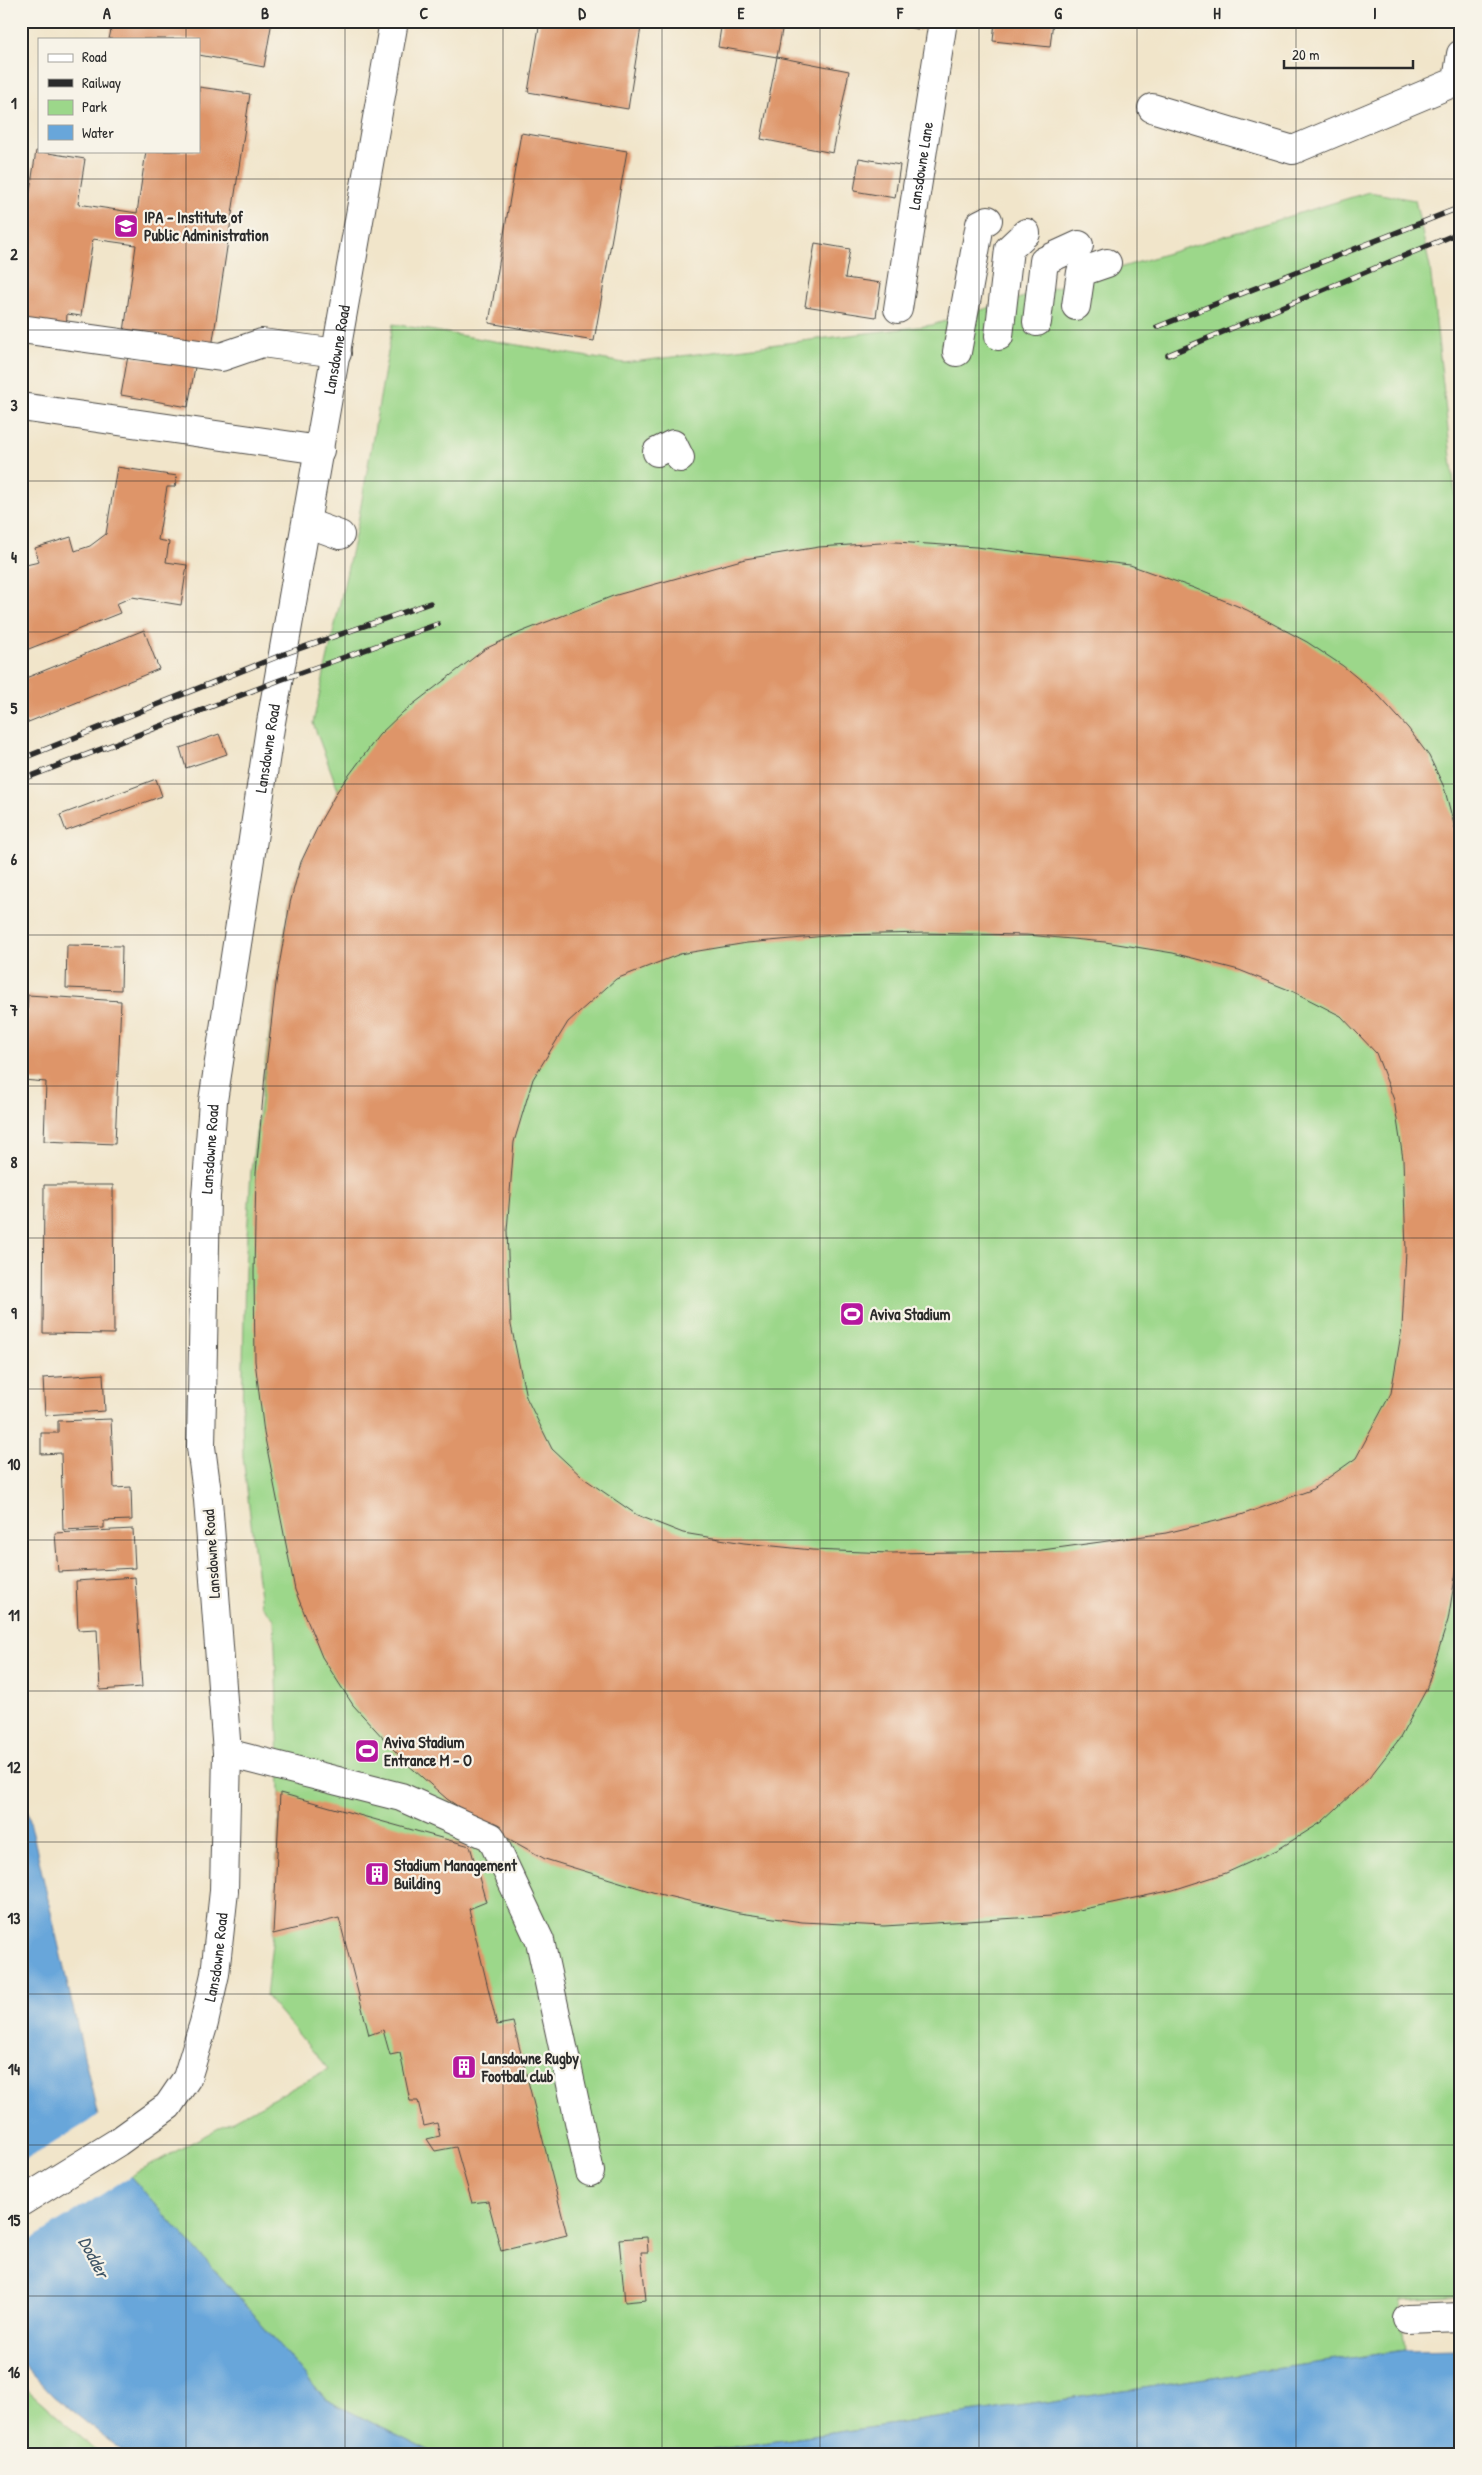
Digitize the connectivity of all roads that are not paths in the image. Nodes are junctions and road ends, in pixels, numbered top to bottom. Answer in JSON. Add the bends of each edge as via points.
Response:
{"nodes":[{"id":1,"x":394,"y":21,"type":"edge"},
{"id":2,"x":943,"y":21,"type":"edge"},
{"id":3,"x":1461,"y":54,"type":"edge"},
{"id":4,"x":1152,"y":108,"type":"dead end"},
{"id":5,"x":988,"y":220,"type":"dead end"},
{"id":6,"x":1026,"y":233,"type":"dead end"},
{"id":7,"x":1079,"y":245,"type":"dead end"},
{"id":8,"x":1107,"y":263,"type":"dead end"},
{"id":9,"x":1076,"y":306,"type":"dead end"},
{"id":10,"x":898,"y":309,"type":"dead end"},
{"id":11,"x":1037,"y":322,"type":"dead end"},
{"id":12,"x":21,"y":329,"type":"edge"},
{"id":13,"x":999,"y":336,"type":"dead end"},
{"id":14,"x":957,"y":352,"type":"dead end"},
{"id":15,"x":337,"y":353,"type":"junction"},
{"id":16,"x":21,"y":407,"type":"edge"},
{"id":17,"x":320,"y":450,"type":"junction"},
{"id":18,"x":307,"y":523,"type":"junction"},
{"id":19,"x":340,"y":535,"type":"dead end"},
{"id":20,"x":227,"y":1753,"type":"junction"},
{"id":21,"x":590,"y":2172,"type":"dead end"},
{"id":22,"x":21,"y":2202,"type":"edge"},
{"id":23,"x":1461,"y":2317,"type":"edge"},
{"id":24,"x":1407,"y":2319,"type":"dead end"}],
"edges":[{"from":1,"to":15,"type":"street","name":"Lansdowne Road"},
{"from":2,"to":10,"type":"street","name":"Lansdowne Lane"},
{"from":3,"to":4,"type":"street","via":[[1457,81],[1293,150]]},
{"from":5,"to":14,"type":"street","via":[[980,224]]},
{"from":6,"to":13,"type":"street","via":[[1009,249]]},
{"from":7,"to":11,"type":"street","via":[[1044,261]]},
{"from":8,"to":9,"type":"street","via":[[1081,272]]},
{"from":12,"to":15,"type":"street","via":[[221,357],[262,343]]},
{"from":15,"to":17,"type":"street","name":"Lansdowne Road"},
{"from":16,"to":17,"type":"street"},
{"from":17,"to":18,"type":"street","name":"Lansdowne Road"},
{"from":18,"to":19,"type":"street"},
{"from":18,"to":20,"type":"street","name":"Lansdowne Road","via":[[270,728],[212,1101],[206,1196],[201,1447]]},
{"from":20,"to":21,"type":"street","via":[[401,1797],[491,1837],[540,1941]]},
{"from":20,"to":22,"type":"street","name":"Lansdowne Road","via":[[224,1891],[215,1974],[188,2078],[168,2106],[118,2142]]},
{"from":23,"to":24,"type":"street"}]}
